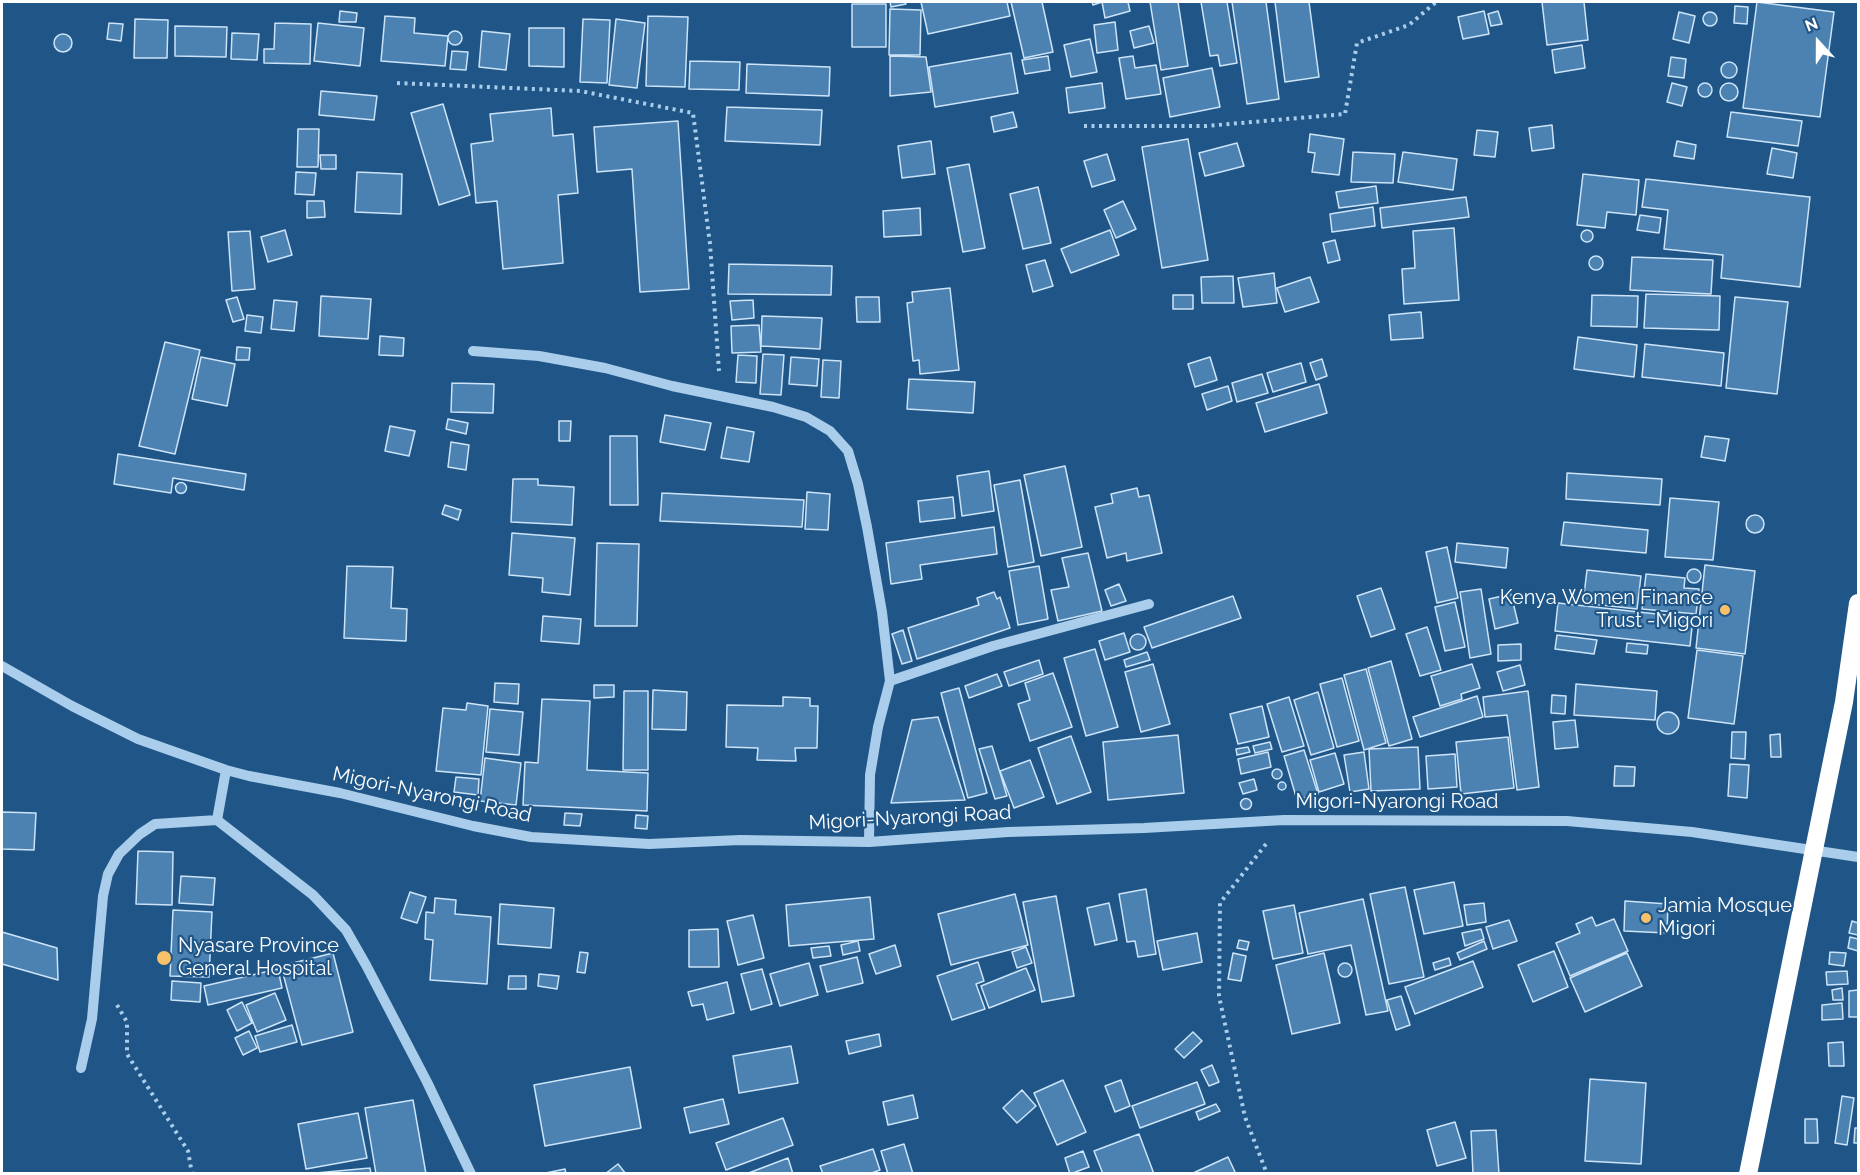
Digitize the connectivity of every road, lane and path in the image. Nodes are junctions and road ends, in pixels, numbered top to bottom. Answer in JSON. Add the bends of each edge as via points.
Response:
{"nodes":[{"id":1,"x":1436,"y":2,"type":"edge"},
{"id":2,"x":397,"y":83,"type":"dead end"},
{"id":3,"x":1084,"y":126,"type":"dead end"},
{"id":4,"x":473,"y":351,"type":"dead end"},
{"id":5,"x":720,"y":396,"type":"junction"},
{"id":6,"x":1858,"y":603,"type":"edge"},
{"id":7,"x":1149,"y":604,"type":"dead end"},
{"id":8,"x":2,"y":666,"type":"edge"},
{"id":9,"x":890,"y":681,"type":"junction"},
{"id":10,"x":226,"y":770,"type":"junction"},
{"id":11,"x":217,"y":820,"type":"junction"},
{"id":12,"x":1284,"y":820,"type":"junction"},
{"id":13,"x":868,"y":842,"type":"junction"},
{"id":14,"x":1814,"y":851,"type":"junction"},
{"id":15,"x":1858,"y":857,"type":"edge"},
{"id":16,"x":97,"y":970,"type":"junction"},
{"id":17,"x":81,"y":1068,"type":"dead end"},
{"id":18,"x":192,"y":1173,"type":"edge"},
{"id":19,"x":471,"y":1173,"type":"edge"},
{"id":20,"x":1267,"y":1173,"type":"edge"},
{"id":21,"x":1748,"y":1173,"type":"edge"}],
"edges":[{"from":1,"to":3,"type":"path","via":[[1409,25],[1357,43],[1345,114],[1206,126]]},
{"from":2,"to":5,"type":"path","via":[[580,91],[693,113],[710,244]]},
{"from":4,"to":5,"type":"street","via":[[539,356],[605,368]]},
{"from":5,"to":9,"type":"street","via":[[806,417],[830,431],[848,451],[867,527]]},
{"from":6,"to":14,"type":"highway","via":[[1844,702]]},
{"from":7,"to":9,"type":"street","via":[[993,646]]},
{"from":8,"to":10,"type":"street","name":"Migori-Nyarongi Road","via":[[138,739]]},
{"from":9,"to":13,"type":"street","via":[[870,775]]},
{"from":10,"to":11,"type":"street"},
{"from":10,"to":13,"type":"street","name":"Migori-Nyarongi Road","via":[[531,837],[649,844],[740,840]]},
{"from":11,"to":16,"type":"street","via":[[155,824],[119,854],[108,874],[103,896]]},
{"from":11,"to":19,"type":"street","via":[[314,895],[346,930]]},
{"from":12,"to":13,"type":"street","name":"Migori-Nyarongi Road"},
{"from":12,"to":14,"type":"street","name":"Migori-Nyarongi Road","via":[[1567,821],[1692,832]]},
{"from":12,"to":20,"type":"path","via":[[1220,903],[1220,996],[1245,1117]]},
{"from":14,"to":15,"type":"street","name":"Migori-Nyarongi Road"},
{"from":14,"to":21,"type":"highway"},
{"from":16,"to":17,"type":"street"},
{"from":16,"to":18,"type":"path","via":[[127,1022],[126,1054],[188,1151]]}]}
